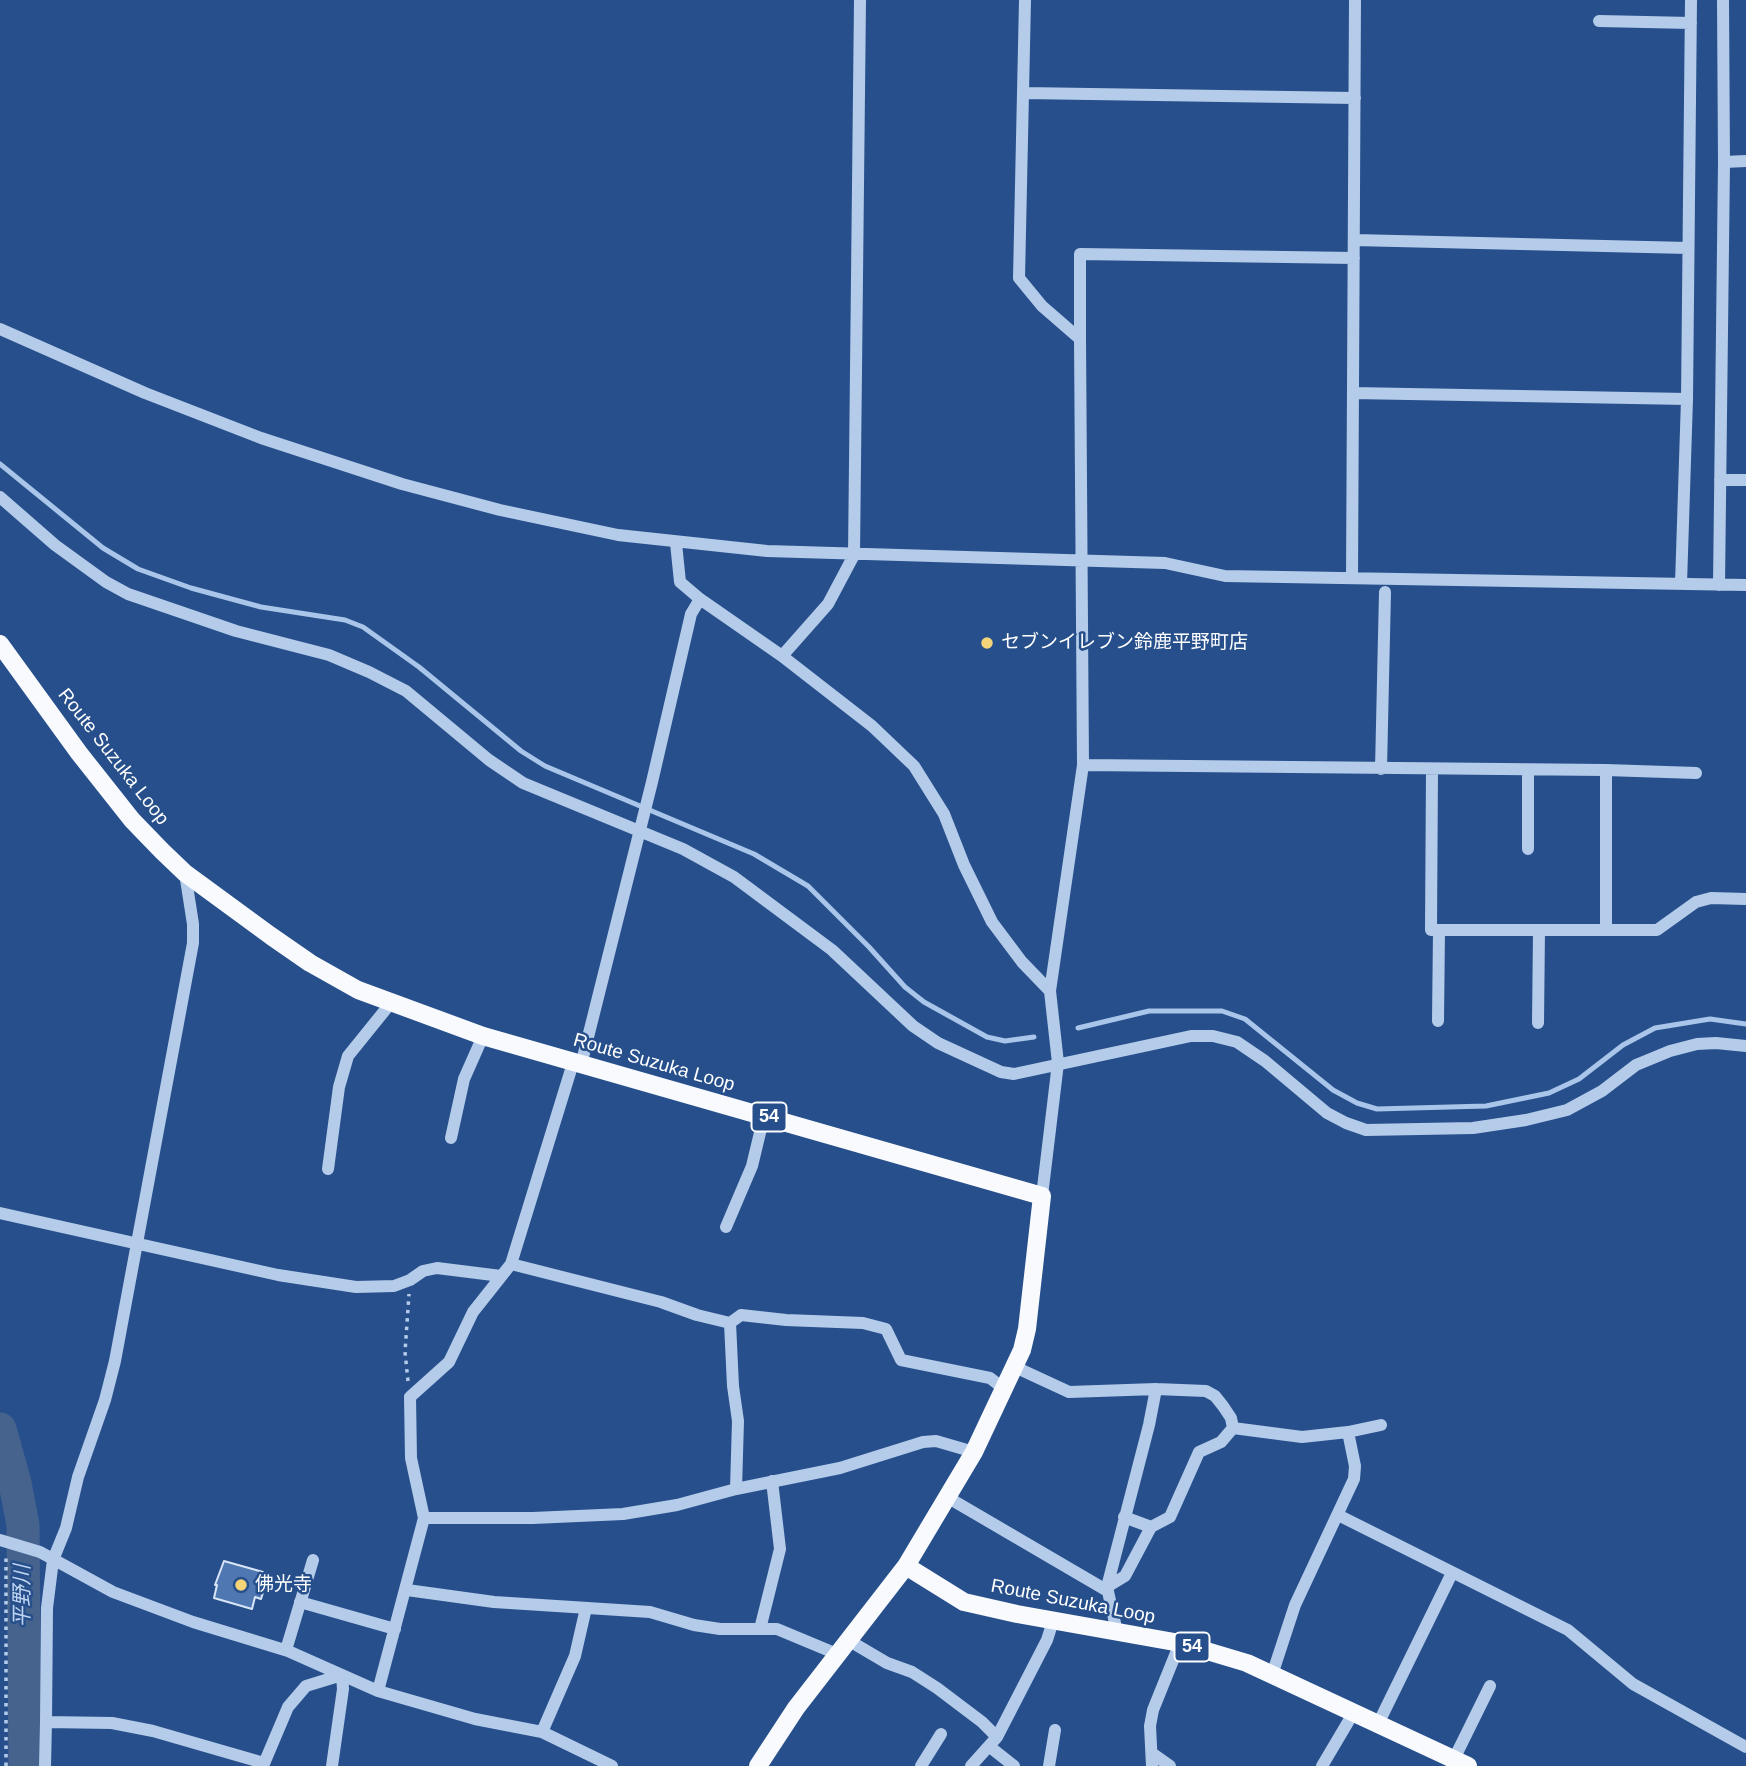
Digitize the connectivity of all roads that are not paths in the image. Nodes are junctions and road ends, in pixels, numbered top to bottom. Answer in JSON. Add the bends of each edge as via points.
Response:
{"nodes":[{"id":1,"x":860,"y":0,"type":"edge"},
{"id":2,"x":1025,"y":0,"type":"edge"},
{"id":3,"x":1355,"y":0,"type":"edge"},
{"id":4,"x":1691,"y":0,"type":"edge"},
{"id":5,"x":1723,"y":0,"type":"edge"},
{"id":6,"x":1599,"y":21,"type":"dead end"},
{"id":7,"x":1691,"y":23,"type":"junction"},
{"id":8,"x":1024,"y":93,"type":"junction"},
{"id":9,"x":1355,"y":98,"type":"junction"},
{"id":10,"x":1746,"y":161,"type":"edge"},
{"id":11,"x":1724,"y":162,"type":"junction"},
{"id":12,"x":1354,"y":240,"type":"junction"},
{"id":13,"x":1688,"y":248,"type":"junction"},
{"id":14,"x":1354,"y":258,"type":"junction"},
{"id":15,"x":0,"y":329,"type":"edge"},
{"id":16,"x":1080,"y":339,"type":"junction"},
{"id":17,"x":1353,"y":393,"type":"junction"},
{"id":18,"x":1687,"y":398,"type":"junction"},
{"id":19,"x":1720,"y":480,"type":"junction"},
{"id":20,"x":1746,"y":480,"type":"edge"},
{"id":21,"x":0,"y":497,"type":"edge"},
{"id":22,"x":676,"y":542,"type":"junction"},
{"id":23,"x":854,"y":555,"type":"junction"},
{"id":24,"x":1083,"y":560,"type":"junction"},
{"id":25,"x":1352,"y":579,"type":"junction"},
{"id":26,"x":1681,"y":584,"type":"junction"},
{"id":27,"x":1719,"y":585,"type":"junction"},
{"id":28,"x":1746,"y":585,"type":"edge"},
{"id":29,"x":1385,"y":592,"type":"dead end"},
{"id":30,"x":700,"y":599,"type":"junction"},
{"id":31,"x":0,"y":644,"type":"edge"},
{"id":32,"x":782,"y":656,"type":"junction"},
{"id":33,"x":1083,"y":765,"type":"junction"},
{"id":34,"x":1381,"y":769,"type":"junction"},
{"id":35,"x":1432,"y":770,"type":"junction"},
{"id":36,"x":1528,"y":770,"type":"junction"},
{"id":37,"x":1606,"y":770,"type":"junction"},
{"id":38,"x":1696,"y":773,"type":"dead end"},
{"id":39,"x":640,"y":827,"type":"junction"},
{"id":40,"x":1528,"y":849,"type":"dead end"},
{"id":41,"x":186,"y":873,"type":"junction"},
{"id":42,"x":1746,"y":900,"type":"edge"},
{"id":43,"x":1439,"y":930,"type":"junction"},
{"id":44,"x":1539,"y":930,"type":"junction"},
{"id":45,"x":1606,"y":930,"type":"junction"},
{"id":46,"x":1050,"y":991,"type":"junction"},
{"id":47,"x":390,"y":1004,"type":"junction"},
{"id":48,"x":1438,"y":1021,"type":"dead end"},
{"id":49,"x":1538,"y":1023,"type":"dead end"},
{"id":50,"x":483,"y":1036,"type":"junction"},
{"id":51,"x":1746,"y":1046,"type":"edge"},
{"id":52,"x":1058,"y":1063,"type":"junction"},
{"id":53,"x":577,"y":1064,"type":"junction"},
{"id":54,"x":764,"y":1116,"type":"junction"},
{"id":55,"x":451,"y":1138,"type":"dead end"},
{"id":56,"x":328,"y":1169,"type":"dead end"},
{"id":57,"x":1042,"y":1196,"type":"junction"},
{"id":58,"x":0,"y":1213,"type":"edge"},
{"id":59,"x":726,"y":1227,"type":"dead end"},
{"id":60,"x":136,"y":1244,"type":"junction"},
{"id":61,"x":511,"y":1264,"type":"junction"},
{"id":62,"x":501,"y":1276,"type":"junction"},
{"id":63,"x":730,"y":1323,"type":"junction"},
{"id":64,"x":1015,"y":1367,"type":"junction"},
{"id":65,"x":1003,"y":1388,"type":"junction"},
{"id":66,"x":1156,"y":1389,"type":"junction"},
{"id":67,"x":1381,"y":1425,"type":"dead end"},
{"id":68,"x":1233,"y":1428,"type":"junction"},
{"id":69,"x":1348,"y":1432,"type":"junction"},
{"id":70,"x":974,"y":1452,"type":"junction"},
{"id":71,"x":772,"y":1481,"type":"junction"},
{"id":72,"x":736,"y":1489,"type":"junction"},
{"id":73,"x":947,"y":1497,"type":"junction"},
{"id":74,"x":1338,"y":1515,"type":"junction"},
{"id":75,"x":1124,"y":1517,"type":"junction"},
{"id":76,"x":425,"y":1518,"type":"junction"},
{"id":77,"x":1151,"y":1527,"type":"junction"},
{"id":78,"x":3,"y":1540,"type":"edge"},
{"id":79,"x":53,"y":1560,"type":"junction"},
{"id":80,"x":313,"y":1560,"type":"dead end"},
{"id":81,"x":906,"y":1566,"type":"junction"},
{"id":82,"x":1452,"y":1573,"type":"junction"},
{"id":83,"x":1107,"y":1589,"type":"junction"},
{"id":84,"x":407,"y":1590,"type":"junction"},
{"id":85,"x":300,"y":1602,"type":"junction"},
{"id":86,"x":586,"y":1608,"type":"junction"},
{"id":87,"x":1054,"y":1621,"type":"junction"},
{"id":88,"x":396,"y":1629,"type":"junction"},
{"id":89,"x":760,"y":1629,"type":"junction"},
{"id":90,"x":1117,"y":1632,"type":"junction"},
{"id":91,"x":1180,"y":1643,"type":"junction"},
{"id":92,"x":842,"y":1647,"type":"junction"},
{"id":93,"x":286,"y":1650,"type":"junction"},
{"id":94,"x":342,"y":1675,"type":"junction"},
{"id":95,"x":1272,"y":1675,"type":"junction"},
{"id":96,"x":1490,"y":1686,"type":"dead end"},
{"id":97,"x":377,"y":1691,"type":"junction"},
{"id":98,"x":1354,"y":1712,"type":"junction"},
{"id":99,"x":46,"y":1721,"type":"junction"},
{"id":100,"x":1378,"y":1724,"type":"junction"},
{"id":101,"x":1055,"y":1730,"type":"dead end"},
{"id":102,"x":542,"y":1732,"type":"junction"},
{"id":103,"x":941,"y":1734,"type":"dead end"},
{"id":104,"x":993,"y":1742,"type":"junction"},
{"id":105,"x":1746,"y":1747,"type":"edge"},
{"id":106,"x":1152,"y":1760,"type":"edge"},
{"id":107,"x":1461,"y":1763,"type":"edge"},
{"id":108,"x":263,"y":1764,"type":"edge"},
{"id":109,"x":45,"y":1766,"type":"edge"},
{"id":110,"x":332,"y":1766,"type":"edge"},
{"id":111,"x":612,"y":1766,"type":"edge"},
{"id":112,"x":758,"y":1766,"type":"edge"},
{"id":113,"x":921,"y":1766,"type":"edge"},
{"id":114,"x":971,"y":1766,"type":"edge"},
{"id":115,"x":1014,"y":1766,"type":"edge"},
{"id":116,"x":1049,"y":1766,"type":"edge"},
{"id":117,"x":1170,"y":1766,"type":"edge"},
{"id":118,"x":1322,"y":1766,"type":"edge"}],
"edges":[{"from":1,"to":23,"type":"street"},
{"from":2,"to":8,"type":"street"},
{"from":3,"to":9,"type":"street"},
{"from":4,"to":7,"type":"street"},
{"from":5,"to":11,"type":"street"},
{"from":6,"to":7,"type":"street"},
{"from":7,"to":13,"type":"street"},
{"from":8,"to":9,"type":"street"},
{"from":8,"to":16,"type":"street","via":[[1020,278],[1042,306]]},
{"from":9,"to":12,"type":"street"},
{"from":10,"to":11,"type":"street"},
{"from":11,"to":19,"type":"street"},
{"from":12,"to":13,"type":"street"},
{"from":12,"to":14,"type":"street"},
{"from":13,"to":18,"type":"street"},
{"from":14,"to":16,"type":"street","via":[[1080,254]]},
{"from":14,"to":17,"type":"street"},
{"from":15,"to":22,"type":"street","via":[[261,438],[402,484],[526,516]]},
{"from":16,"to":24,"type":"street"},
{"from":17,"to":18,"type":"street"},
{"from":17,"to":25,"type":"street"},
{"from":18,"to":26,"type":"street"},
{"from":19,"to":20,"type":"street"},
{"from":19,"to":27,"type":"street"},
{"from":21,"to":39,"type":"street","via":[[55,545],[128,594],[236,631],[330,655],[369,672],[406,691],[508,775]]},
{"from":22,"to":23,"type":"street"},
{"from":22,"to":30,"type":"street","via":[[680,582]]},
{"from":23,"to":24,"type":"street"},
{"from":23,"to":32,"type":"street","via":[[828,604]]},
{"from":24,"to":25,"type":"street","via":[[1165,563],[1224,576]]},
{"from":24,"to":33,"type":"street"},
{"from":25,"to":26,"type":"street"},
{"from":26,"to":27,"type":"street"},
{"from":27,"to":28,"type":"street"},
{"from":29,"to":34,"type":"street"},
{"from":30,"to":32,"type":"street"},
{"from":30,"to":39,"type":"street","via":[[691,614]]},
{"from":31,"to":41,"type":"main road","name":"Route Suzuka Loop","number":"54","via":[[132,820]]},
{"from":32,"to":46,"type":"street","via":[[872,726],[914,766],[944,814],[992,922]]},
{"from":33,"to":34,"type":"street"},
{"from":33,"to":46,"type":"street"},
{"from":34,"to":35,"type":"street"},
{"from":35,"to":36,"type":"street"},
{"from":35,"to":43,"type":"street","via":[[1431,930]]},
{"from":36,"to":37,"type":"street"},
{"from":36,"to":40,"type":"street"},
{"from":37,"to":38,"type":"street"},
{"from":37,"to":45,"type":"street"},
{"from":39,"to":52,"type":"street","via":[[734,877],[832,950],[890,1006],[938,1043],[1014,1074]]},
{"from":39,"to":53,"type":"street"},
{"from":41,"to":47,"type":"main road","name":"Route Suzuka Loop","number":"54","via":[[310,963]]},
{"from":41,"to":60,"type":"street","via":[[193,943]]},
{"from":42,"to":45,"type":"street","via":[[1696,902],[1657,930]]},
{"from":43,"to":44,"type":"street"},
{"from":43,"to":48,"type":"street"},
{"from":44,"to":45,"type":"street"},
{"from":44,"to":49,"type":"street"},
{"from":46,"to":52,"type":"street"},
{"from":47,"to":50,"type":"main road","name":"Route Suzuka Loop","number":"54"},
{"from":47,"to":56,"type":"street","via":[[348,1056]]},
{"from":50,"to":53,"type":"main road","name":"Route Suzuka Loop","number":"54"},
{"from":50,"to":55,"type":"street","via":[[464,1079]]},
{"from":51,"to":52,"type":"street","via":[[1698,1044],[1670,1051],[1636,1065],[1567,1110],[1473,1128],[1367,1130],[1346,1123],[1237,1042],[1213,1036],[1191,1036]]},
{"from":52,"to":57,"type":"street"},
{"from":53,"to":54,"type":"main road","name":"Route Suzuka Loop","number":"54"},
{"from":53,"to":61,"type":"street"},
{"from":54,"to":57,"type":"main road","name":"Route Suzuka Loop","number":"54"},
{"from":54,"to":59,"type":"street","via":[[752,1166]]},
{"from":57,"to":64,"type":"main road","via":[[1027,1329]]},
{"from":58,"to":60,"type":"street"},
{"from":60,"to":62,"type":"street","via":[[356,1287],[394,1286],[438,1268]]},
{"from":60,"to":79,"type":"street","via":[[105,1400]]},
{"from":61,"to":62,"type":"street"},
{"from":61,"to":63,"type":"street"},
{"from":62,"to":76,"type":"street","via":[[473,1312],[449,1362],[410,1397],[411,1458]]},
{"from":63,"to":65,"type":"street","via":[[741,1315],[863,1323],[886,1329],[901,1360],[990,1378]]},
{"from":63,"to":72,"type":"street","via":[[738,1421]]},
{"from":64,"to":65,"type":"main road"},
{"from":64,"to":66,"type":"street","via":[[1069,1392]]},
{"from":65,"to":70,"type":"main road"},
{"from":66,"to":68,"type":"street","via":[[1206,1391],[1223,1406]]},
{"from":66,"to":75,"type":"street"},
{"from":67,"to":69,"type":"street"},
{"from":68,"to":69,"type":"street","via":[[1302,1437]]},
{"from":68,"to":77,"type":"street","via":[[1221,1442],[1199,1451],[1170,1517]]},
{"from":69,"to":74,"type":"street","via":[[1354,1479]]},
{"from":70,"to":71,"type":"street","via":[[923,1442],[840,1468]]},
{"from":70,"to":73,"type":"main road"},
{"from":71,"to":72,"type":"street"},
{"from":71,"to":89,"type":"street","via":[[780,1549]]},
{"from":72,"to":76,"type":"street","via":[[624,1514]]},
{"from":73,"to":81,"type":"main road"},
{"from":73,"to":83,"type":"street"},
{"from":74,"to":82,"type":"street"},
{"from":74,"to":95,"type":"street","via":[[1295,1605]]},
{"from":75,"to":77,"type":"street"},
{"from":75,"to":83,"type":"street"},
{"from":76,"to":84,"type":"street"},
{"from":77,"to":83,"type":"street","via":[[1125,1576]]},
{"from":78,"to":79,"type":"street"},
{"from":79,"to":93,"type":"street","via":[[125,1597]]},
{"from":79,"to":99,"type":"street","via":[[47,1608]]},
{"from":80,"to":85,"type":"street"},
{"from":81,"to":87,"type":"main road","name":"Route Suzuka Loop","number":"54","via":[[964,1602]]},
{"from":81,"to":92,"type":"main road"},
{"from":82,"to":100,"type":"street"},
{"from":82,"to":105,"type":"street","via":[[1568,1629],[1633,1684]]},
{"from":83,"to":90,"type":"street"},
{"from":84,"to":86,"type":"street"},
{"from":84,"to":88,"type":"street"},
{"from":85,"to":88,"type":"street"},
{"from":85,"to":93,"type":"street"},
{"from":86,"to":89,"type":"street","via":[[650,1612],[719,1629]]},
{"from":86,"to":102,"type":"street","via":[[575,1656]]},
{"from":87,"to":90,"type":"main road","name":"Route Suzuka Loop","number":"54"},
{"from":87,"to":104,"type":"street"},
{"from":88,"to":97,"type":"street"},
{"from":89,"to":92,"type":"street"},
{"from":90,"to":91,"type":"main road","name":"Route Suzuka Loop","number":"54"},
{"from":91,"to":95,"type":"main road","name":"Route Suzuka Loop","number":"54"},
{"from":91,"to":106,"type":"street","via":[[1153,1710]]},
{"from":92,"to":104,"type":"street","via":[[912,1672],[982,1722]]},
{"from":92,"to":112,"type":"main road"},
{"from":93,"to":94,"type":"street"},
{"from":94,"to":97,"type":"street"},
{"from":94,"to":108,"type":"street","via":[[306,1686],[288,1707]]},
{"from":94,"to":110,"type":"street"},
{"from":95,"to":98,"type":"main road","name":"Route Suzuka Loop","number":"54"},
{"from":96,"to":107,"type":"street"},
{"from":97,"to":102,"type":"street","via":[[475,1719]]},
{"from":98,"to":100,"type":"main road","name":"Route Suzuka Loop","number":"54"},
{"from":98,"to":118,"type":"street"},
{"from":99,"to":108,"type":"street","via":[[112,1723],[153,1731]]},
{"from":99,"to":109,"type":"street"},
{"from":100,"to":107,"type":"main road","name":"Route Suzuka Loop","number":"54"},
{"from":101,"to":116,"type":"street"},
{"from":102,"to":111,"type":"street"},
{"from":103,"to":113,"type":"street"},
{"from":104,"to":114,"type":"street"},
{"from":104,"to":115,"type":"street"},
{"from":106,"to":117,"type":"street"}]}
